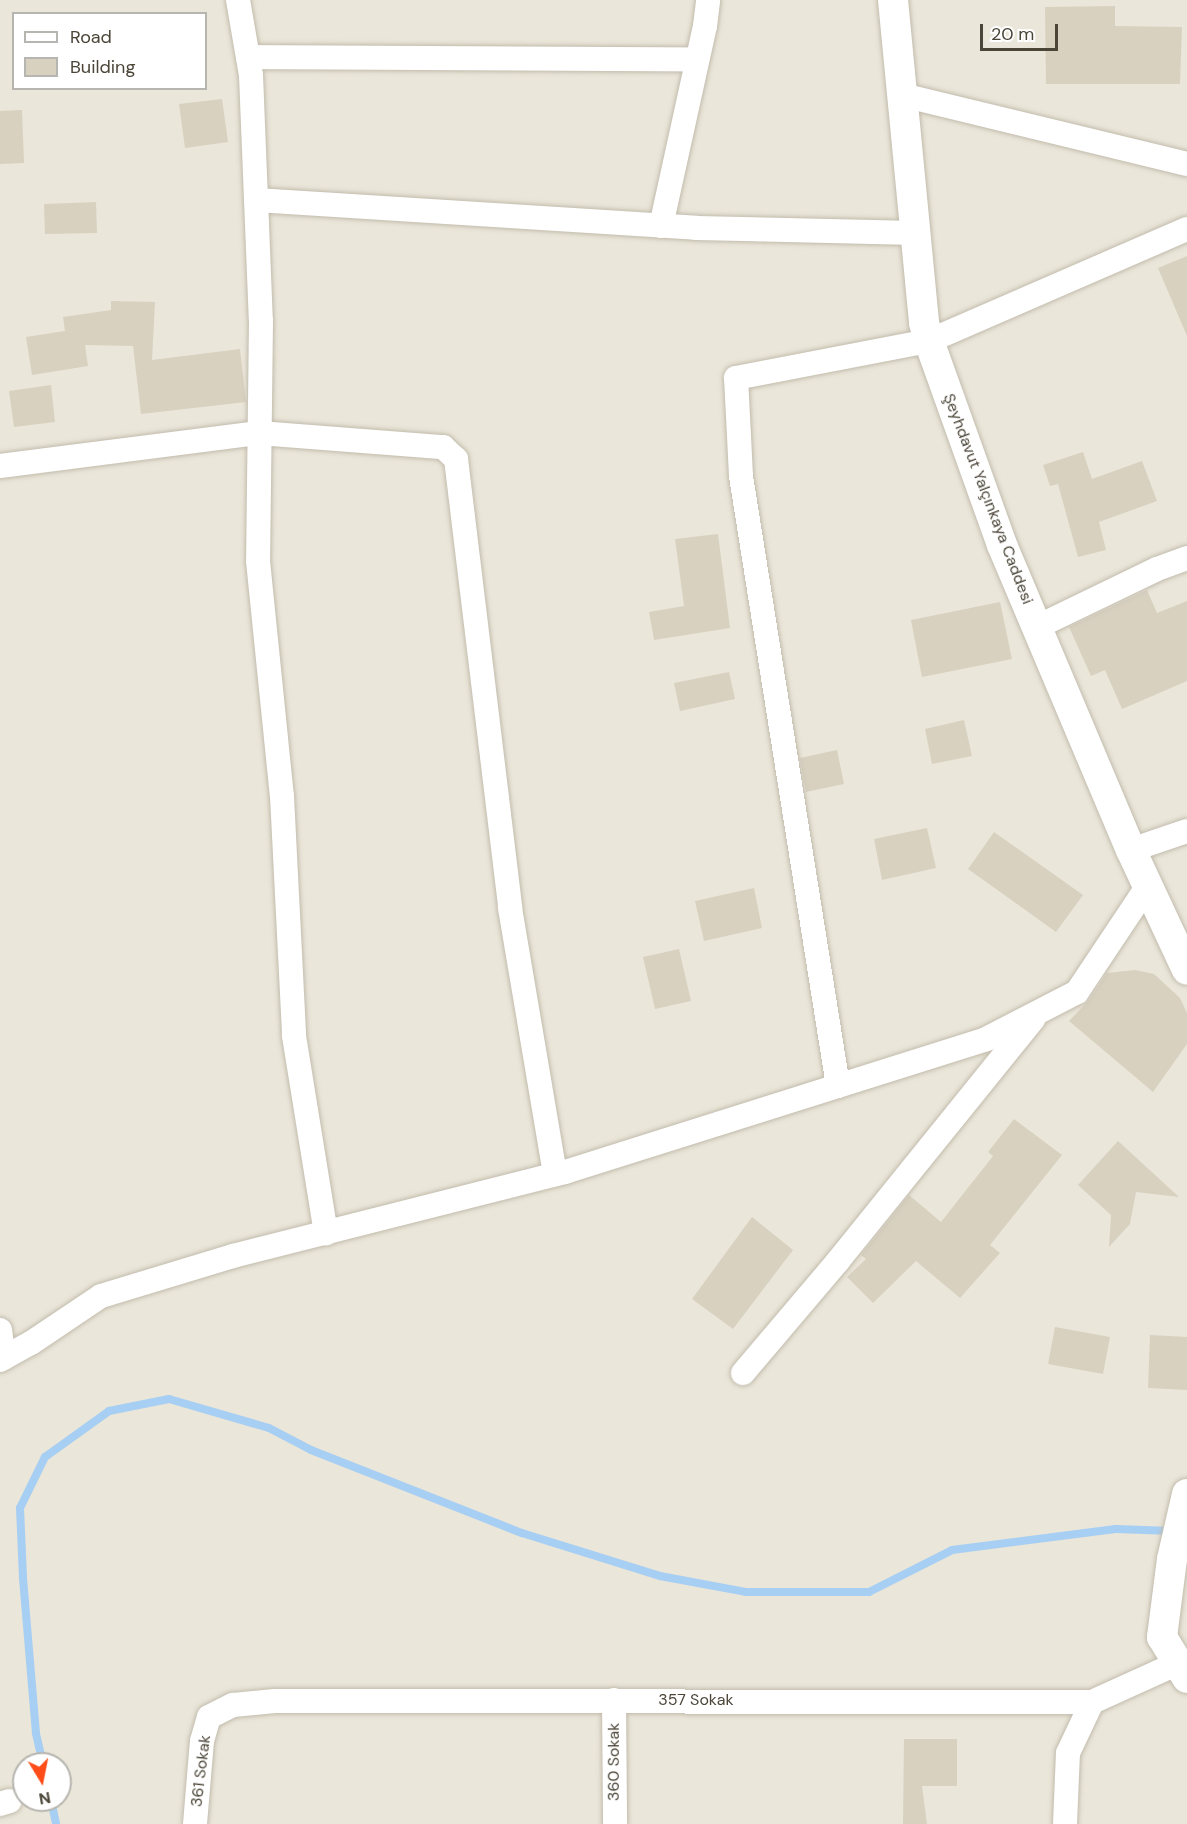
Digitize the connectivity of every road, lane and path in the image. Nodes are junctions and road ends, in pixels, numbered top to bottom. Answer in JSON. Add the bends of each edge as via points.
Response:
{"nodes":[{"id":1,"x":238,"y":0,"type":"edge"},
{"id":2,"x":708,"y":0,"type":"edge"},
{"id":3,"x":892,"y":0,"type":"edge"},
{"id":4,"x":248,"y":57,"type":"junction"},
{"id":5,"x":696,"y":59,"type":"junction"},
{"id":6,"x":902,"y":95,"type":"junction"},
{"id":7,"x":1187,"y":164,"type":"edge"},
{"id":8,"x":256,"y":200,"type":"junction"},
{"id":9,"x":661,"y":226,"type":"junction"},
{"id":10,"x":1187,"y":229,"type":"edge"},
{"id":11,"x":916,"y":233,"type":"junction"},
{"id":12,"x":929,"y":341,"type":"junction"},
{"id":13,"x":259,"y":433,"type":"junction"},
{"id":14,"x":0,"y":466,"type":"edge"},
{"id":15,"x":1187,"y":558,"type":"edge"},
{"id":16,"x":1037,"y":627,"type":"junction"},
{"id":17,"x":1187,"y":831,"type":"edge"},
{"id":18,"x":1131,"y":850,"type":"junction"},
{"id":19,"x":1147,"y":886,"type":"junction"},
{"id":20,"x":1187,"y":970,"type":"edge"},
{"id":21,"x":1038,"y":1012,"type":"junction"},
{"id":22,"x":838,"y":1086,"type":"junction"},
{"id":23,"x":555,"y":1174,"type":"junction"},
{"id":24,"x":326,"y":1233,"type":"junction"},
{"id":25,"x":0,"y":1330,"type":"edge"},
{"id":26,"x":2,"y":1359,"type":"edge"},
{"id":27,"x":743,"y":1373,"type":"dead end"},
{"id":28,"x":1187,"y":1494,"type":"edge"},
{"id":29,"x":1182,"y":1670,"type":"edge"},
{"id":30,"x":614,"y":1700,"type":"junction"},
{"id":31,"x":1092,"y":1702,"type":"junction"},
{"id":32,"x":209,"y":1717,"type":"joint"},
{"id":33,"x":195,"y":1824,"type":"edge"},
{"id":34,"x":615,"y":1824,"type":"edge"},
{"id":35,"x":1065,"y":1824,"type":"edge"}],
"edges":[{"from":1,"to":4,"type":"street"},
{"from":2,"to":5,"type":"street"},
{"from":3,"to":6,"type":"street","name":"Şeyhdavut Yalçınkaya Caddesi"},
{"from":4,"to":5,"type":"street"},
{"from":4,"to":8,"type":"street"},
{"from":5,"to":9,"type":"street"},
{"from":6,"to":7,"type":"street"},
{"from":6,"to":11,"type":"street","name":"Şeyhdavut Yalçınkaya Caddesi"},
{"from":8,"to":9,"type":"street"},
{"from":8,"to":13,"type":"street","via":[[261,321]]},
{"from":9,"to":11,"type":"street"},
{"from":10,"to":12,"type":"street"},
{"from":11,"to":12,"type":"street","name":"Şeyhdavut Yalçınkaya Caddesi"},
{"from":12,"to":16,"type":"street","name":"Şeyhdavut Yalçınkaya Caddesi","via":[[1002,545]]},
{"from":12,"to":22,"type":"street","via":[[736,378],[741,476]]},
{"from":13,"to":14,"type":"street"},
{"from":13,"to":23,"type":"street","via":[[443,447],[456,459],[510,908]]},
{"from":13,"to":24,"type":"street","via":[[258,561],[282,796],[294,1036]]},
{"from":15,"to":16,"type":"street"},
{"from":16,"to":18,"type":"street","name":"Şeyhdavut Yalçınkaya Caddesi"},
{"from":17,"to":18,"type":"street"},
{"from":18,"to":19,"type":"street","name":"Şeyhdavut Yalçınkaya Caddesi"},
{"from":19,"to":20,"type":"street","name":"Şeyhdavut Yalçınkaya Caddesi"},
{"from":19,"to":21,"type":"street","via":[[1077,992]]},
{"from":21,"to":22,"type":"street","via":[[986,1039]]},
{"from":21,"to":27,"type":"street"},
{"from":22,"to":23,"type":"street"},
{"from":23,"to":24,"type":"street"},
{"from":24,"to":26,"type":"street","via":[[101,1296]]},
{"from":25,"to":26,"type":"street"},
{"from":28,"to":29,"type":"street","via":[[1172,1559],[1162,1637]]},
{"from":29,"to":31,"type":"street","name":"357 Sokak"},
{"from":30,"to":31,"type":"street","name":"357 Sokak"},
{"from":30,"to":32,"type":"street","name":"357 Sokak","via":[[274,1701],[233,1705]]},
{"from":30,"to":34,"type":"street","name":"360 Sokak"},
{"from":31,"to":35,"type":"street","via":[[1068,1753]]},
{"from":32,"to":33,"type":"street","name":"361 Sokak","via":[[202,1741]]}]}
